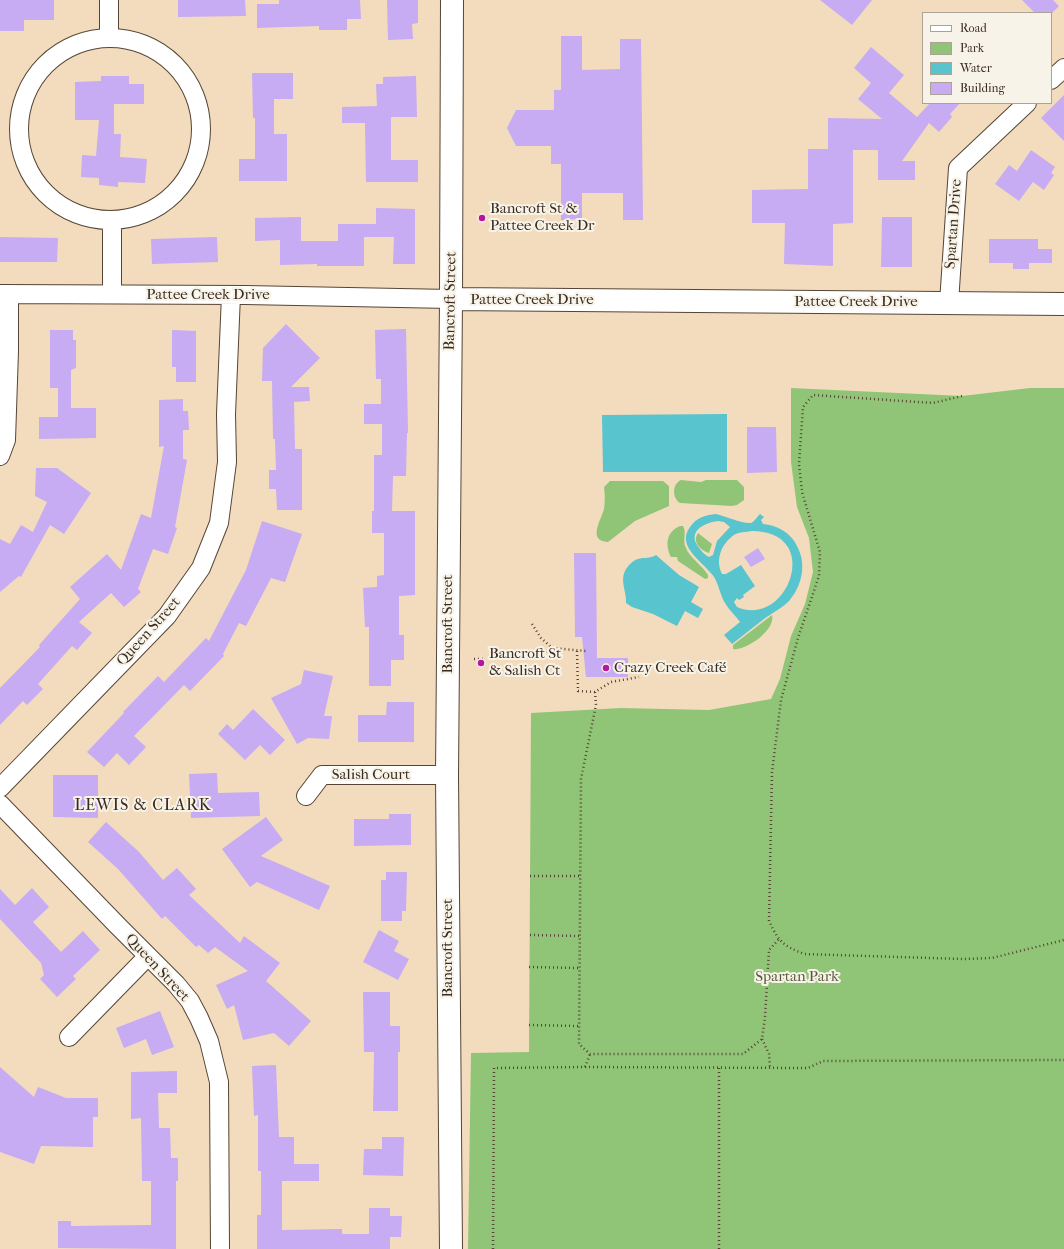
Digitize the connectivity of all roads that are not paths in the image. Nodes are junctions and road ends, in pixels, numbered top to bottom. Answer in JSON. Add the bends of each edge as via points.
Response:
{"nodes":[{"id":1,"x":109,"y":0,"type":"edge"},
{"id":2,"x":452,"y":0,"type":"edge"},
{"id":3,"x":109,"y":37,"type":"junction"},
{"id":4,"x":1064,"y":68,"type":"edge"},
{"id":5,"x":1052,"y":79,"type":"edge"},
{"id":6,"x":1026,"y":104,"type":"edge"},
{"id":7,"x":112,"y":220,"type":"junction"},
{"id":8,"x":5,"y":294,"type":"edge"},
{"id":9,"x":112,"y":294,"type":"junction"},
{"id":10,"x":230,"y":295,"type":"junction"},
{"id":11,"x":451,"y":299,"type":"junction"},
{"id":12,"x":949,"y":303,"type":"junction"},
{"id":13,"x":1064,"y":304,"type":"edge"},
{"id":14,"x":0,"y":456,"type":"edge"},
{"id":15,"x":447,"y":775,"type":"junction"},
{"id":16,"x":0,"y":788,"type":"edge"},
{"id":17,"x":306,"y":796,"type":"dead end"},
{"id":18,"x":0,"y":804,"type":"edge"},
{"id":19,"x":148,"y":956,"type":"junction"},
{"id":20,"x":69,"y":1037,"type":"dead end"},
{"id":21,"x":220,"y":1249,"type":"edge"},
{"id":22,"x":451,"y":1249,"type":"edge"}],
"edges":[{"from":1,"to":3,"type":"street"},
{"from":2,"to":11,"type":"street","name":"Bancroft Street"},
{"from":3,"to":7,"type":"street","via":[[140,42],[174,63],[193,91],[201,122],[197,154],[191,170],[177,190],[164,202],[148,211]]},
{"from":3,"to":7,"type":"street","via":[[90,39],[70,46],[43,66],[25,93],[18,132],[25,162],[36,182],[48,196],[74,213]]},
{"from":4,"to":5,"type":"street"},
{"from":6,"to":12,"type":"street","name":"Spartan Drive","via":[[958,168]]},
{"from":7,"to":9,"type":"street"},
{"from":8,"to":9,"type":"street","name":"Pattee Creek Drive"},
{"from":8,"to":14,"type":"street","via":[[9,351],[6,440]]},
{"from":9,"to":10,"type":"street","name":"Pattee Creek Drive"},
{"from":10,"to":11,"type":"street","name":"Pattee Creek Drive"},
{"from":10,"to":16,"type":"street","name":"Queen Street","via":[[227,462],[220,522],[201,568],[167,616]]},
{"from":11,"to":12,"type":"street","name":"Pattee Creek Drive"},
{"from":11,"to":15,"type":"street","name":"Bancroft Street"},
{"from":12,"to":13,"type":"street","name":"Pattee Creek Drive"},
{"from":15,"to":17,"type":"street","name":"Salish Court","via":[[322,775]]},
{"from":15,"to":22,"type":"street","name":"Bancroft Street"},
{"from":18,"to":19,"type":"street","name":"Queen Street"},
{"from":19,"to":20,"type":"street"},
{"from":19,"to":21,"type":"street","name":"Queen Street","via":[[190,1001],[209,1041],[219,1082]]}]}
